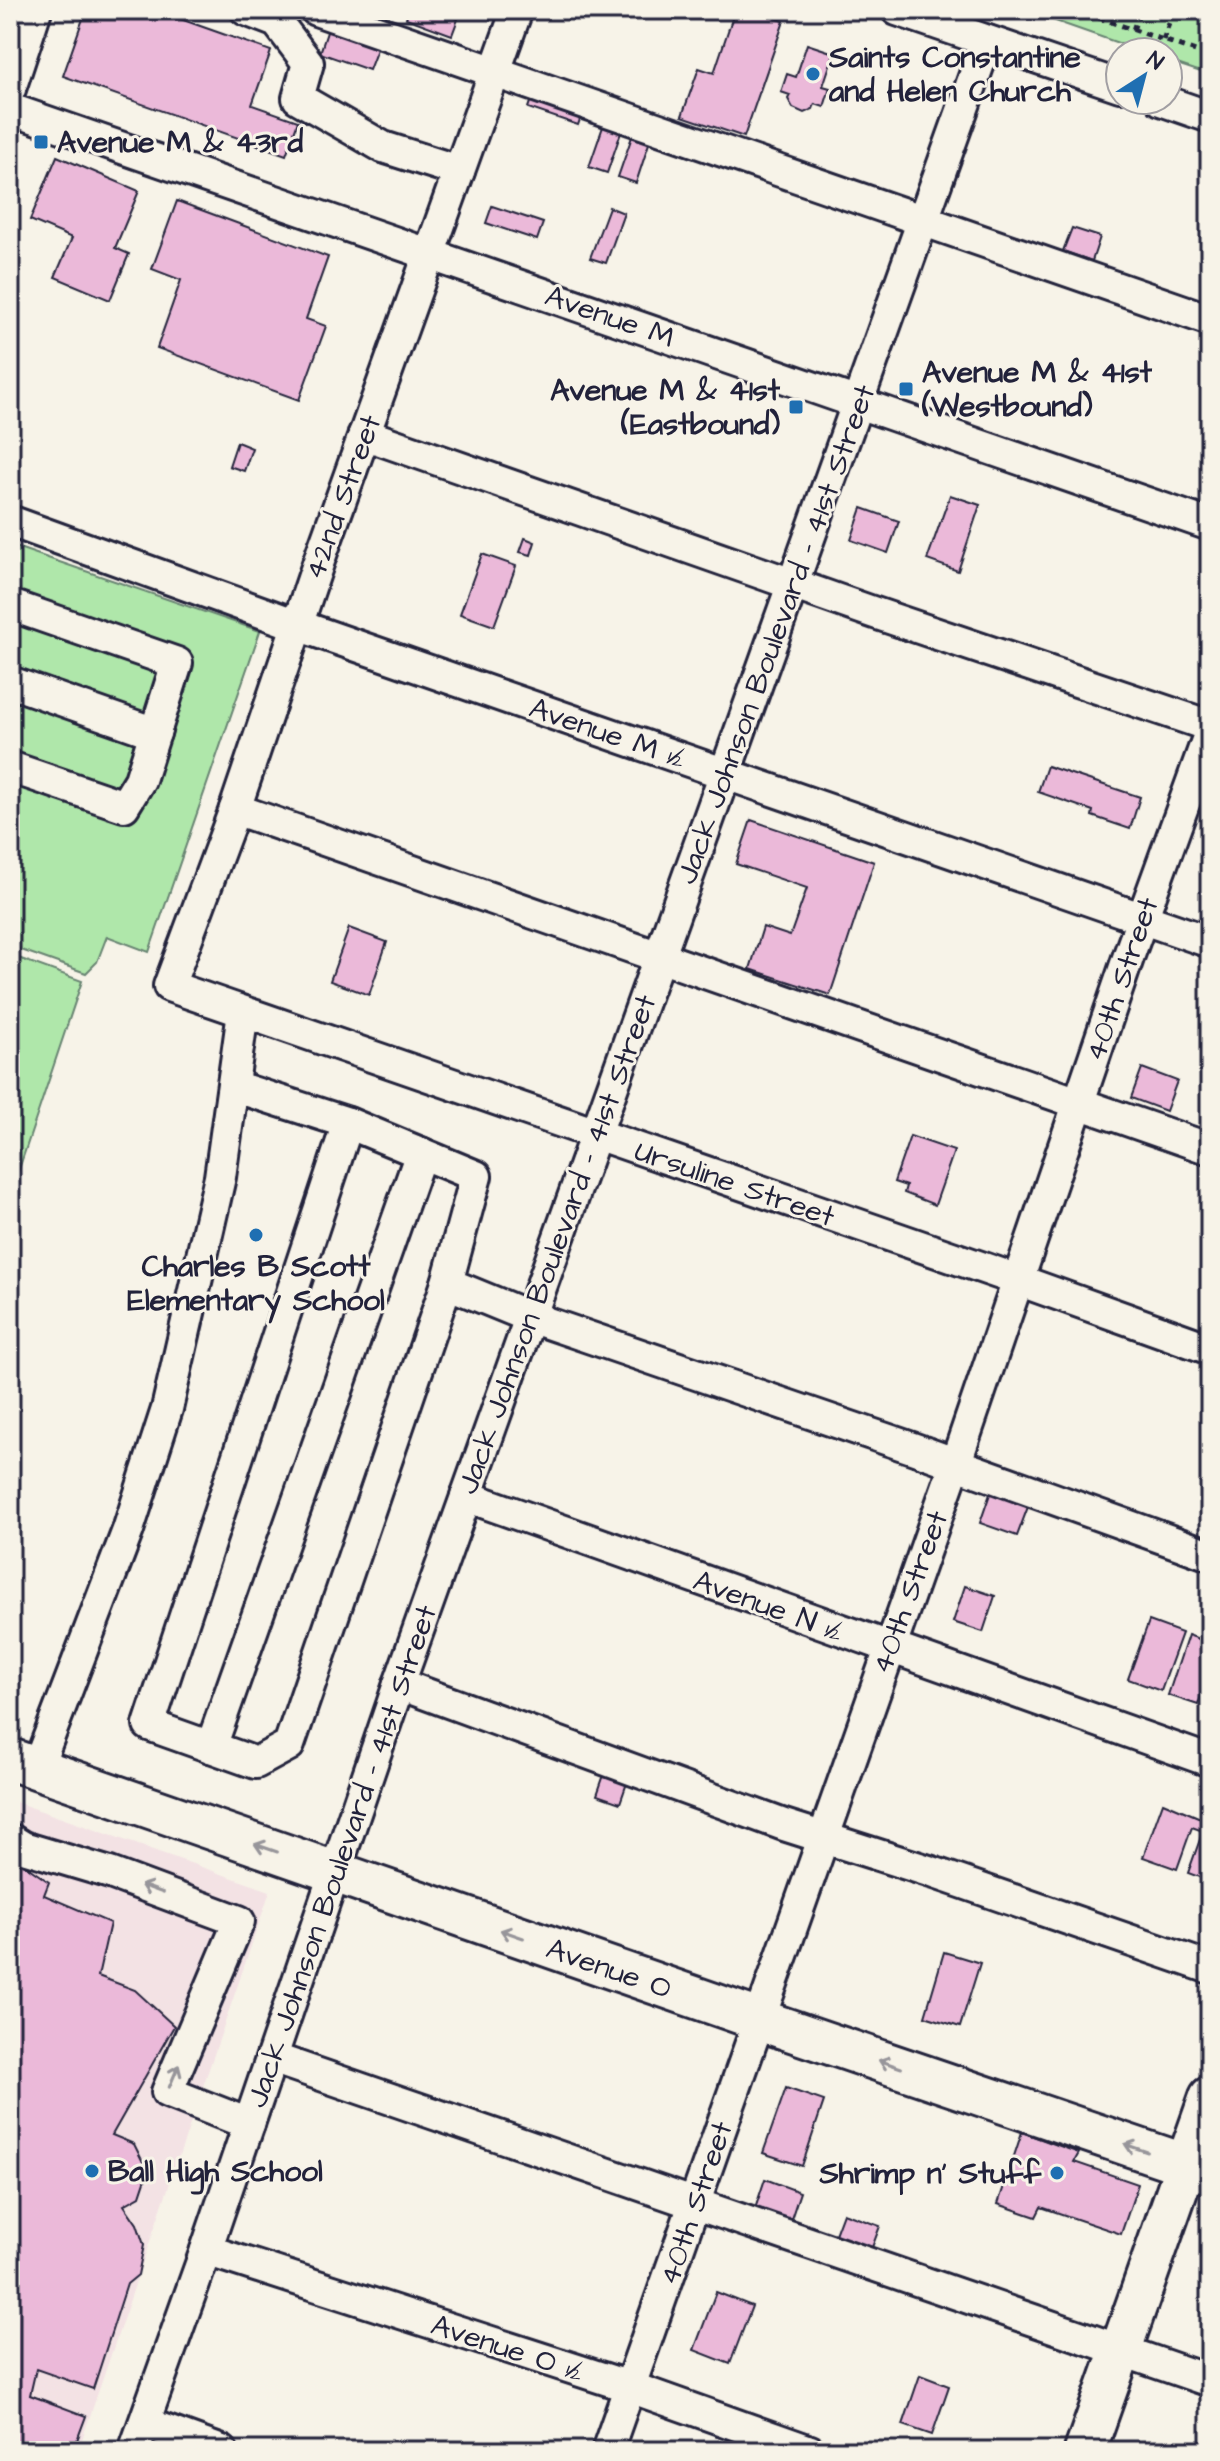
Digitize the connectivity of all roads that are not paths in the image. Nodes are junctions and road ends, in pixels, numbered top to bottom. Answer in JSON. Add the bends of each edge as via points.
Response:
{"nodes":[{"id":1,"x":36,"y":10,"type":"edge"},
{"id":2,"x":246,"y":10,"type":"edge"},
{"id":3,"x":316,"y":10,"type":"edge"},
{"id":4,"x":517,"y":10,"type":"edge"},
{"id":5,"x":897,"y":10,"type":"edge"},
{"id":6,"x":987,"y":41,"type":"junction"},
{"id":7,"x":495,"y":71,"type":"junction"},
{"id":8,"x":1104,"y":81,"type":"edge"},
{"id":9,"x":10,"y":89,"type":"edge"},
{"id":10,"x":1184,"y":108,"type":"edge"},
{"id":11,"x":10,"y":109,"type":"edge"},
{"id":12,"x":1210,"y":117,"type":"edge"},
{"id":13,"x":459,"y":171,"type":"junction"},
{"id":14,"x":924,"y":219,"type":"junction"},
{"id":15,"x":429,"y":254,"type":"junction"},
{"id":16,"x":1210,"y":320,"type":"edge"},
{"id":17,"x":858,"y":402,"type":"junction"},
{"id":18,"x":364,"y":434,"type":"junction"},
{"id":19,"x":10,"y":521,"type":"edge"},
{"id":20,"x":1210,"y":525,"type":"edge"},
{"id":21,"x":793,"y":585,"type":"junction"},
{"id":22,"x":10,"y":605,"type":"edge"},
{"id":23,"x":297,"y":625,"type":"junction"},
{"id":24,"x":10,"y":682,"type":"edge"},
{"id":25,"x":1210,"y":726,"type":"edge"},
{"id":26,"x":1210,"y":732,"type":"edge"},
{"id":27,"x":155,"y":733,"type":"junction"},
{"id":28,"x":10,"y":767,"type":"edge"},
{"id":29,"x":725,"y":774,"type":"junction"},
{"id":30,"x":235,"y":809,"type":"junction"},
{"id":31,"x":1142,"y":918,"type":"junction"},
{"id":32,"x":1210,"y":942,"type":"edge"},
{"id":33,"x":659,"y":957,"type":"junction"},
{"id":34,"x":169,"y":986,"type":"joint"},
{"id":35,"x":243,"y":1012,"type":"junction"},
{"id":36,"x":233,"y":1086,"type":"junction"},
{"id":37,"x":1078,"y":1102,"type":"junction"},
{"id":38,"x":348,"y":1123,"type":"junction"},
{"id":39,"x":595,"y":1135,"type":"junction"},
{"id":40,"x":1210,"y":1149,"type":"edge"},
{"id":41,"x":421,"y":1153,"type":"junction"},
{"id":42,"x":1018,"y":1280,"type":"junction"},
{"id":43,"x":447,"y":1283,"type":"junction"},
{"id":44,"x":530,"y":1317,"type":"junction"},
{"id":45,"x":1210,"y":1349,"type":"edge"},
{"id":46,"x":955,"y":1465,"type":"junction"},
{"id":47,"x":466,"y":1496,"type":"junction"},
{"id":48,"x":1210,"y":1555,"type":"edge"},
{"id":49,"x":889,"y":1649,"type":"junction"},
{"id":50,"x":399,"y":1684,"type":"junction"},
{"id":51,"x":211,"y":1747,"type":"junction"},
{"id":52,"x":1210,"y":1761,"type":"edge"},
{"id":53,"x":24,"y":1764,"type":"edge"},
{"id":54,"x":823,"y":1838,"type":"junction"},
{"id":55,"x":10,"y":1839,"type":"edge"},
{"id":56,"x":335,"y":1873,"type":"junction"},
{"id":57,"x":1210,"y":1968,"type":"edge"},
{"id":58,"x":760,"y":2020,"type":"junction"},
{"id":59,"x":272,"y":2058,"type":"junction"},
{"id":60,"x":1210,"y":2097,"type":"edge"},
{"id":61,"x":249,"y":2124,"type":"junction"},
{"id":62,"x":1198,"y":2169,"type":"edge"},
{"id":63,"x":694,"y":2204,"type":"junction"},
{"id":64,"x":206,"y":2250,"type":"junction"},
{"id":65,"x":1121,"y":2351,"type":"junction"},
{"id":66,"x":1210,"y":2381,"type":"edge"},
{"id":67,"x":630,"y":2387,"type":"junction"},
{"id":68,"x":145,"y":2423,"type":"junction"},
{"id":69,"x":134,"y":2451,"type":"edge"},
{"id":70,"x":222,"y":2451,"type":"edge"},
{"id":71,"x":607,"y":2451,"type":"edge"},
{"id":72,"x":810,"y":2451,"type":"edge"},
{"id":73,"x":1085,"y":2451,"type":"edge"}],
"edges":[{"from":1,"to":9,"type":"street"},
{"from":2,"to":13,"type":"street","via":[[277,22],[308,63],[298,98],[383,147]]},
{"from":3,"to":7,"type":"street"},
{"from":4,"to":7,"type":"street","name":"42nd Street"},
{"from":5,"to":6,"type":"street"},
{"from":6,"to":8,"type":"street"},
{"from":6,"to":14,"type":"street","name":"Jack Johnson Boulevard - 41st Street"},
{"from":7,"to":13,"type":"street","name":"42nd Street"},
{"from":7,"to":14,"type":"street"},
{"from":10,"to":12,"type":"street"},
{"from":11,"to":15,"type":"street","name":"Avenue M"},
{"from":13,"to":15,"type":"street","name":"42nd Street"},
{"from":14,"to":16,"type":"street"},
{"from":14,"to":17,"type":"street","name":"Jack Johnson Boulevard - 41st Street"},
{"from":15,"to":17,"type":"street","name":"Avenue M"},
{"from":15,"to":18,"type":"street","name":"42nd Street"},
{"from":17,"to":20,"type":"street","name":"Avenue M"},
{"from":17,"to":21,"type":"street","name":"Jack Johnson Boulevard - 41st Street"},
{"from":18,"to":21,"type":"street"},
{"from":18,"to":23,"type":"street","name":"42nd Street"},
{"from":19,"to":23,"type":"street","name":"Avenue M ½"},
{"from":21,"to":25,"type":"street"},
{"from":21,"to":29,"type":"street","name":"Jack Johnson Boulevard - 41st Street"},
{"from":22,"to":27,"type":"street","via":[[177,663]]},
{"from":23,"to":29,"type":"street","name":"Avenue M ½"},
{"from":23,"to":30,"type":"street","name":"42nd Street"},
{"from":24,"to":27,"type":"street"},
{"from":26,"to":31,"type":"street","name":"40th Street"},
{"from":27,"to":28,"type":"street","via":[[140,780],[124,806]]},
{"from":29,"to":31,"type":"street","name":"Avenue M ½"},
{"from":29,"to":33,"type":"street","name":"Jack Johnson Boulevard - 41st Street"},
{"from":30,"to":33,"type":"street"},
{"from":30,"to":34,"type":"street","name":"42nd Street"},
{"from":31,"to":32,"type":"street","name":"Avenue M ½"},
{"from":31,"to":37,"type":"street","name":"40th Street"},
{"from":33,"to":37,"type":"street"},
{"from":33,"to":39,"type":"street","name":"Jack Johnson Boulevard - 41st Street"},
{"from":34,"to":35,"type":"street","name":"Ursuline Street"},
{"from":35,"to":36,"type":"street"},
{"from":35,"to":39,"type":"street","name":"Ursuline Street"},
{"from":36,"to":38,"type":"street"},
{"from":36,"to":53,"type":"street","via":[[220,1177],[167,1409],[128,1530]]},
{"from":37,"to":40,"type":"street"},
{"from":37,"to":42,"type":"street","name":"40th Street"},
{"from":38,"to":41,"type":"street"},
{"from":38,"to":51,"type":"street","via":[[149,1725]]},
{"from":39,"to":42,"type":"street","name":"Ursuline Street"},
{"from":39,"to":44,"type":"street","name":"Jack Johnson Boulevard - 41st Street"},
{"from":41,"to":43,"type":"street","via":[[476,1176]]},
{"from":41,"to":51,"type":"street"},
{"from":42,"to":45,"type":"street","name":"Ursuline Street"},
{"from":42,"to":46,"type":"street","name":"40th Street"},
{"from":43,"to":44,"type":"street"},
{"from":43,"to":51,"type":"street","via":[[289,1745],[256,1763]]},
{"from":44,"to":46,"type":"street"},
{"from":44,"to":47,"type":"street","name":"Jack Johnson Boulevard - 41st Street"},
{"from":46,"to":48,"type":"street"},
{"from":46,"to":49,"type":"street","name":"40th Street"},
{"from":47,"to":49,"type":"street","name":"Avenue N ½"},
{"from":47,"to":50,"type":"street","name":"Jack Johnson Boulevard - 41st Street"},
{"from":49,"to":52,"type":"street","name":"Avenue N ½"},
{"from":49,"to":54,"type":"street","name":"40th Street"},
{"from":50,"to":54,"type":"street"},
{"from":50,"to":56,"type":"street","name":"Jack Johnson Boulevard - 41st Street"},
{"from":56,"to":53,"type":"main road","name":"Avenue O","one_way":true},
{"from":54,"to":57,"type":"street"},
{"from":54,"to":58,"type":"street","name":"40th Street"},
{"from":61,"to":55,"type":"street","one_way":true,"via":[[167,2092],[239,1921]]},
{"from":58,"to":56,"type":"main road","name":"Avenue O","one_way":true},
{"from":56,"to":59,"type":"street","name":"Jack Johnson Boulevard - 41st Street"},
{"from":62,"to":58,"type":"main road","name":"Avenue O","one_way":true},
{"from":58,"to":63,"type":"street","name":"40th Street"},
{"from":59,"to":61,"type":"street","name":"Jack Johnson Boulevard - 41st Street"},
{"from":59,"to":63,"type":"street"},
{"from":60,"to":62,"type":"main road"},
{"from":61,"to":64,"type":"street","name":"Jack Johnson Boulevard - 41st Street"},
{"from":62,"to":65,"type":"main road"},
{"from":63,"to":65,"type":"street"},
{"from":63,"to":67,"type":"street","name":"40th Street"},
{"from":64,"to":67,"type":"street","name":"Avenue O ½"},
{"from":64,"to":68,"type":"street","name":"Jack Johnson Boulevard - 41st Street"},
{"from":65,"to":66,"type":"street"},
{"from":65,"to":73,"type":"main road"},
{"from":67,"to":71,"type":"street","name":"40th Street"},
{"from":67,"to":72,"type":"street","name":"Avenue O ½"},
{"from":68,"to":69,"type":"street","name":"Jack Johnson Boulevard - 41st Street"},
{"from":68,"to":70,"type":"street"}]}
